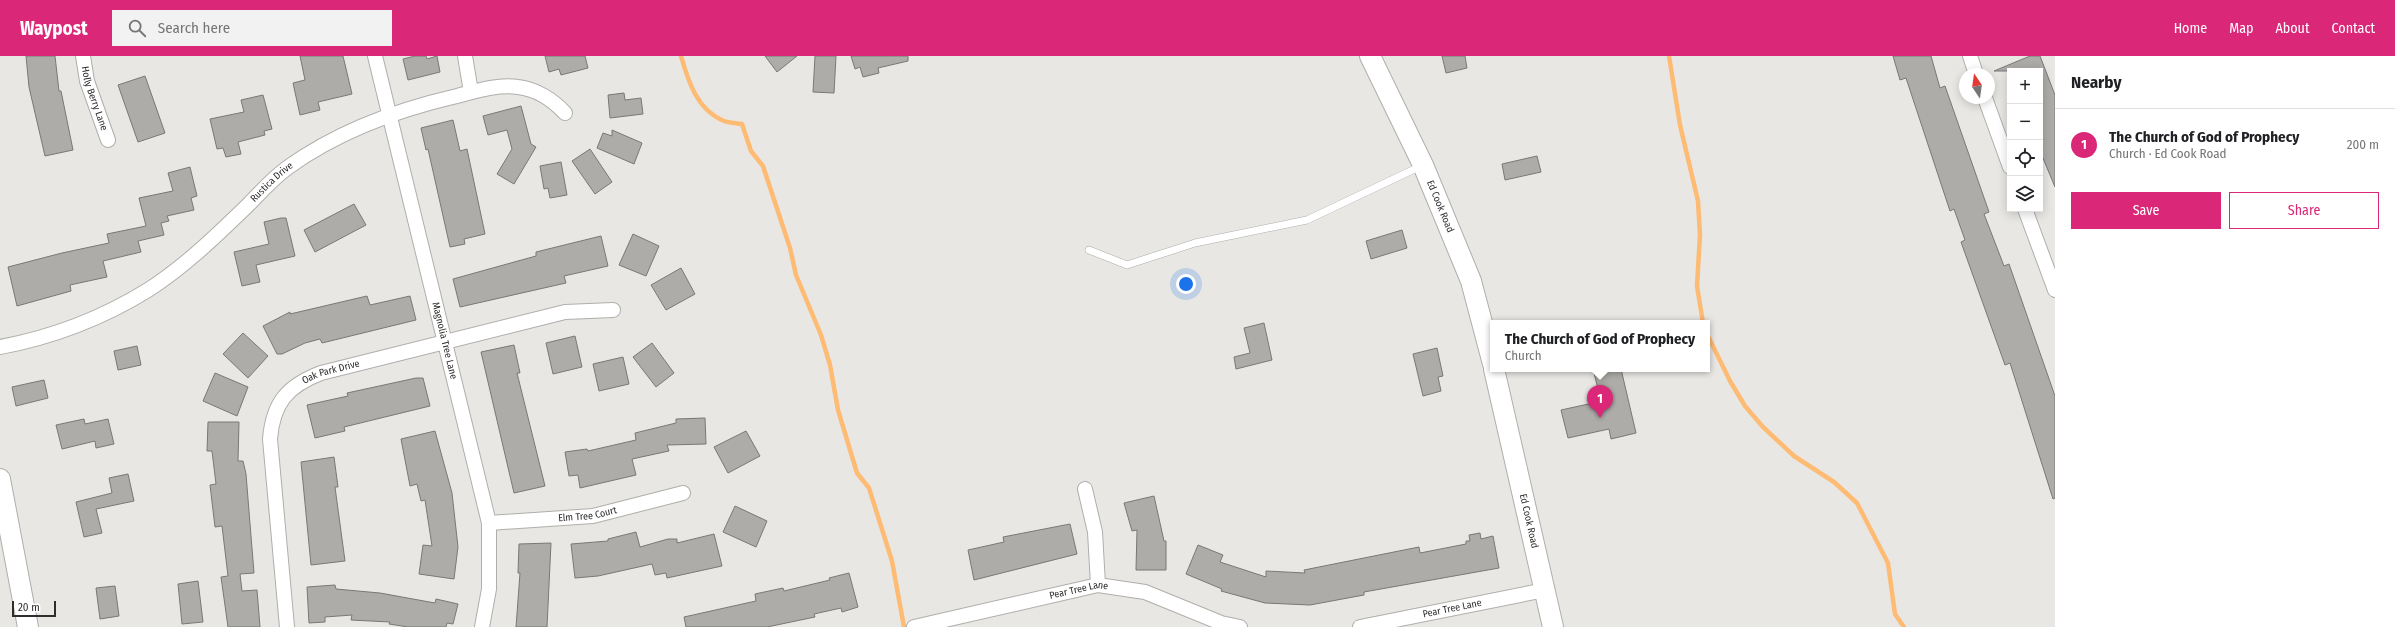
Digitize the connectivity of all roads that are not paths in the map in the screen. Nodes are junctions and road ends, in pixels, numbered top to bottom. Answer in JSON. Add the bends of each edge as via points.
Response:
{"nodes":[{"id":1,"x":83,"y":56,"type":"edge"},
{"id":2,"x":375,"y":56,"type":"edge"},
{"id":3,"x":465,"y":56,"type":"edge"},
{"id":4,"x":1370,"y":56,"type":"edge"},
{"id":5,"x":1970,"y":56,"type":"edge"},
{"id":6,"x":1974,"y":68,"type":"edge"},
{"id":7,"x":471,"y":92,"type":"junction"},
{"id":8,"x":1987,"y":104,"type":"edge"},
{"id":9,"x":565,"y":113,"type":"dead end"},
{"id":10,"x":390,"y":115,"type":"junction"},
{"id":11,"x":108,"y":140,"type":"dead end"},
{"id":12,"x":2007,"y":159,"type":"edge"},
{"id":13,"x":1423,"y":165,"type":"junction"},
{"id":14,"x":2026,"y":212,"type":"edge"},
{"id":15,"x":1089,"y":250,"type":"dead end"},
{"id":16,"x":2055,"y":290,"type":"edge"},
{"id":17,"x":613,"y":310,"type":"dead end"},
{"id":18,"x":445,"y":342,"type":"junction"},
{"id":19,"x":0,"y":347,"type":"edge"},
{"id":20,"x":1490,"y":353,"type":"edge"},
{"id":21,"x":1495,"y":372,"type":"edge"},
{"id":22,"x":0,"y":479,"type":"edge"},
{"id":23,"x":1085,"y":488,"type":"dead end"},
{"id":24,"x":683,"y":493,"type":"dead end"},
{"id":25,"x":489,"y":523,"type":"junction"},
{"id":26,"x":1098,"y":585,"type":"junction"},
{"id":27,"x":1545,"y":590,"type":"junction"},
{"id":28,"x":1221,"y":625,"type":"edge"},
{"id":29,"x":28,"y":627,"type":"edge"},
{"id":30,"x":287,"y":627,"type":"edge"},
{"id":31,"x":482,"y":627,"type":"edge"},
{"id":32,"x":914,"y":627,"type":"edge"},
{"id":33,"x":1240,"y":627,"type":"edge"},
{"id":34,"x":1360,"y":627,"type":"edge"},
{"id":35,"x":1553,"y":627,"type":"edge"}],
"edges":[{"from":1,"to":11,"type":"street","name":"Holly Berry Lane","via":[[87,81]]},
{"from":2,"to":10,"type":"street","name":"Magnolia Tree Lane"},
{"from":3,"to":7,"type":"street"},
{"from":4,"to":13,"type":"street","name":"Ed Cook Road"},
{"from":5,"to":6,"type":"street"},
{"from":7,"to":9,"type":"street","name":"Rustica Drive","via":[[507,86],[519,87],[554,101]]},
{"from":7,"to":10,"type":"street","name":"Rustica Drive"},
{"from":8,"to":12,"type":"street"},
{"from":10,"to":18,"type":"street","name":"Magnolia Tree Lane"},
{"from":10,"to":19,"type":"street","name":"Rustica Drive","via":[[338,138],[286,168],[198,251],[134,298],[79,326],[53,335]]},
{"from":13,"to":15,"type":"lane","via":[[1307,220],[1195,243],[1127,265]]},
{"from":13,"to":20,"type":"street","name":"Ed Cook Road","via":[[1471,281]]},
{"from":14,"to":16,"type":"street"},
{"from":17,"to":18,"type":"street","name":"Oak Park Drive","via":[[565,312]]},
{"from":18,"to":25,"type":"street","name":"Magnolia Tree Lane"},
{"from":18,"to":30,"type":"street","name":"Oak Park Drive","via":[[320,373],[301,381],[278,406],[272,420],[270,439]]},
{"from":21,"to":27,"type":"street","name":"Ed Cook Road"},
{"from":22,"to":29,"type":"street"},
{"from":23,"to":26,"type":"street","via":[[1095,532]]},
{"from":24,"to":25,"type":"street","name":"Elm Tree Court","via":[[592,516]]},
{"from":25,"to":31,"type":"street","name":"Magnolia Tree Lane","via":[[489,589]]},
{"from":26,"to":28,"type":"street","name":"Pear Tree Lane","via":[[1145,592]]},
{"from":26,"to":32,"type":"street","name":"Pear Tree Lane"},
{"from":27,"to":34,"type":"street","name":"Pear Tree Lane"},
{"from":27,"to":35,"type":"street","name":"Ed Cook Road"},
{"from":28,"to":33,"type":"street","name":"Pear Tree Lane"}]}
